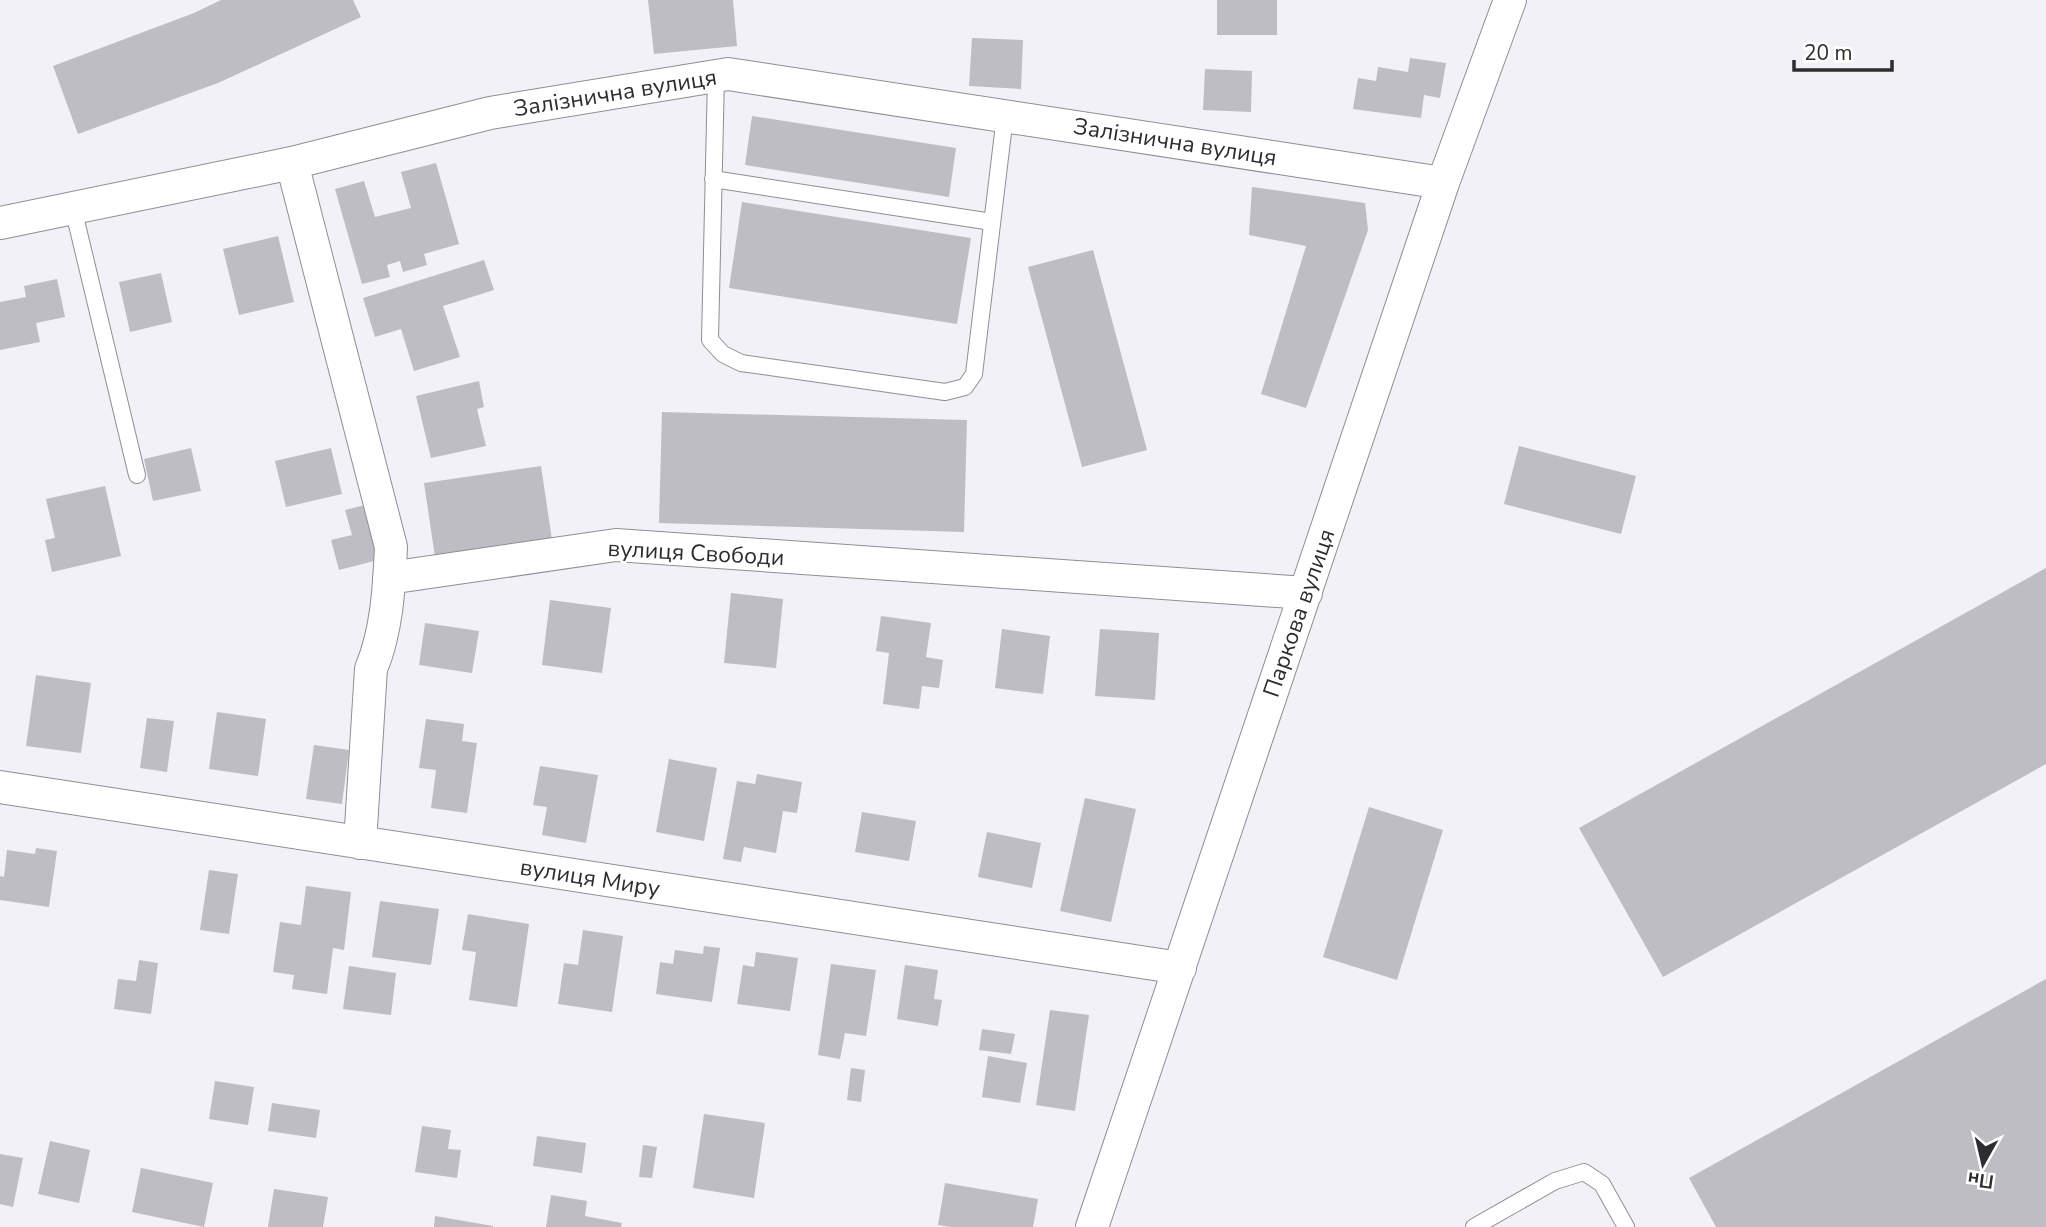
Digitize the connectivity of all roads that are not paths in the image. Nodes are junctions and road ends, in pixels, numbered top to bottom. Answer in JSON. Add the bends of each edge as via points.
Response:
{"nodes":[{"id":1,"x":1510,"y":0,"type":"edge"},
{"id":2,"x":716,"y":76,"type":"junction"},
{"id":3,"x":1005,"y":116,"type":"junction"},
{"id":4,"x":292,"y":163,"type":"junction"},
{"id":5,"x":713,"y":179,"type":"junction"},
{"id":6,"x":1443,"y":183,"type":"junction"},
{"id":7,"x":73,"y":208,"type":"junction"},
{"id":8,"x":992,"y":222,"type":"junction"},
{"id":9,"x":0,"y":223,"type":"edge"},
{"id":10,"x":137,"y":475,"type":"dead end"},
{"id":11,"x":389,"y":578,"type":"junction"},
{"id":12,"x":1306,"y":593,"type":"junction"},
{"id":13,"x":0,"y":788,"type":"edge"},
{"id":14,"x":360,"y":843,"type":"junction"},
{"id":15,"x":1180,"y":968,"type":"junction"},
{"id":16,"x":1092,"y":1227,"type":"edge"},
{"id":17,"x":1474,"y":1227,"type":"edge"},
{"id":18,"x":1626,"y":1227,"type":"edge"}],
"edges":[{"from":1,"to":6,"type":"street","name":"Паркова вулиця"},
{"from":2,"to":3,"type":"street","name":"Залізнична вулиця"},
{"from":2,"to":4,"type":"street","name":"Залізнична вулиця","via":[[490,113]]},
{"from":2,"to":5,"type":"lane"},
{"from":3,"to":6,"type":"street","name":"Залізнична вулиця"},
{"from":3,"to":8,"type":"lane"},
{"from":4,"to":7,"type":"street","name":"Залізнична вулиця"},
{"from":4,"to":11,"type":"street","via":[[391,547]]},
{"from":5,"to":8,"type":"lane"},
{"from":5,"to":8,"type":"lane","via":[[710,340],[741,363],[945,392],[965,387],[974,374]]},
{"from":6,"to":12,"type":"street","name":"Паркова вулиця"},
{"from":7,"to":9,"type":"street","name":"Залізнична вулиця"},
{"from":7,"to":10,"type":"lane"},
{"from":11,"to":12,"type":"street","name":"вулиця Свободи","via":[[616,545]]},
{"from":11,"to":14,"type":"street","via":[[380,648],[371,669]]},
{"from":12,"to":15,"type":"street","name":"Паркова вулиця"},
{"from":13,"to":14,"type":"street","name":"вулиця Миру"},
{"from":14,"to":15,"type":"street","name":"вулиця Миру"},
{"from":15,"to":16,"type":"street","name":"Паркова вулиця"},
{"from":17,"to":18,"type":"lane","via":[[1555,1181],[1584,1172],[1602,1184]]}]}
